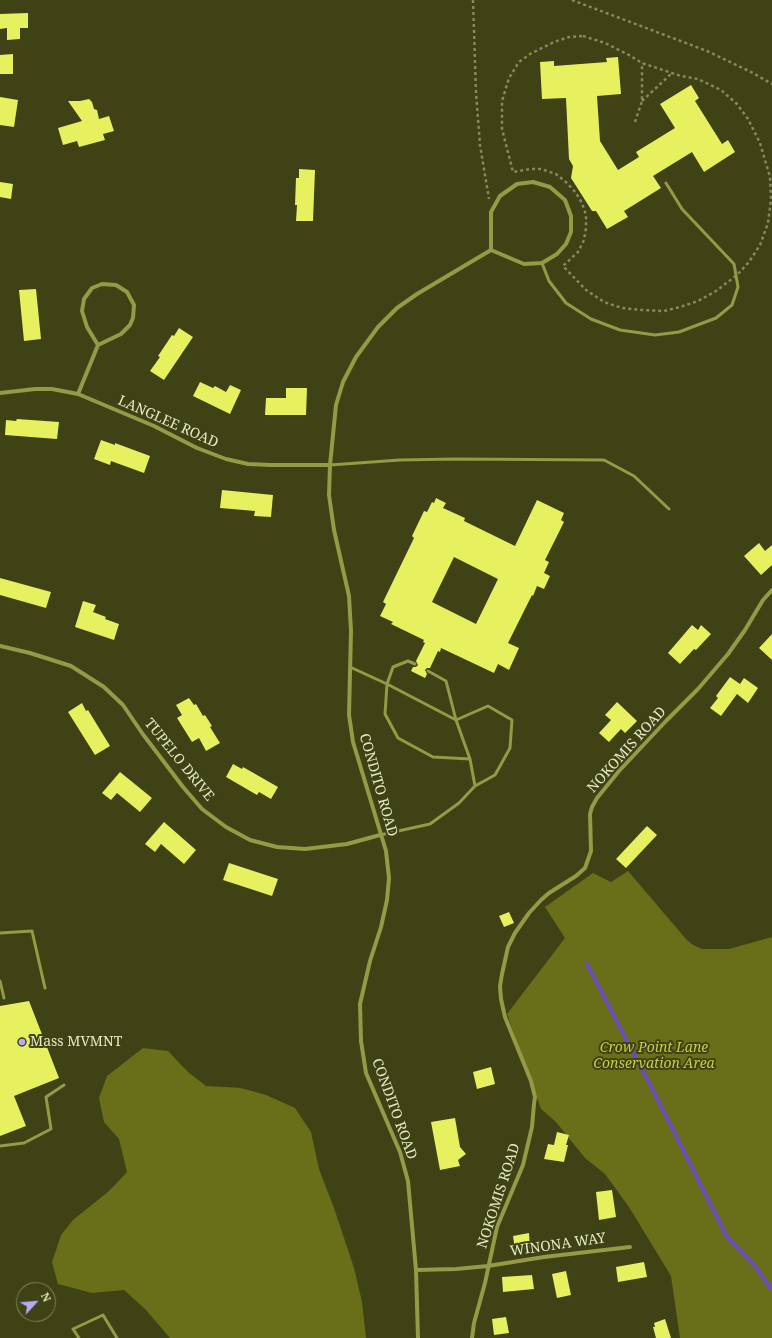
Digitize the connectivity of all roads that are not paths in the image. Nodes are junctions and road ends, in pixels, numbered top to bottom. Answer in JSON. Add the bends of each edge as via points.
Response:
{"nodes":[{"id":1,"x":666,"y":183,"type":"dead end"},
{"id":2,"x":491,"y":250,"type":"junction"},
{"id":3,"x":542,"y":263,"type":"junction"},
{"id":4,"x":98,"y":345,"type":"junction"},
{"id":5,"x":0,"y":393,"type":"edge"},
{"id":6,"x":78,"y":394,"type":"junction"},
{"id":7,"x":330,"y":465,"type":"junction"},
{"id":8,"x":669,"y":509,"type":"dead end"},
{"id":9,"x":772,"y":590,"type":"edge"},
{"id":10,"x":0,"y":646,"type":"edge"},
{"id":11,"x":415,"y":664,"type":"dead end"},
{"id":12,"x":350,"y":667,"type":"junction"},
{"id":13,"x":428,"y":671,"type":"dead end"},
{"id":14,"x":387,"y":684,"type":"junction"},
{"id":15,"x":456,"y":720,"type":"junction"},
{"id":16,"x":470,"y":759,"type":"junction"},
{"id":17,"x":475,"y":786,"type":"junction"},
{"id":18,"x":380,"y":835,"type":"junction"},
{"id":19,"x":0,"y":933,"type":"edge"},
{"id":20,"x":0,"y":981,"type":"edge"},
{"id":21,"x":45,"y":988,"type":"dead end"},
{"id":22,"x":4,"y":998,"type":"dead end"},
{"id":23,"x":64,"y":1086,"type":"dead end"},
{"id":24,"x":0,"y":1146,"type":"edge"},
{"id":25,"x":630,"y":1247,"type":"dead end"},
{"id":26,"x":488,"y":1266,"type":"junction"},
{"id":27,"x":416,"y":1270,"type":"junction"},
{"id":28,"x":79,"y":1338,"type":"edge"},
{"id":29,"x":117,"y":1338,"type":"edge"},
{"id":30,"x":418,"y":1338,"type":"edge"},
{"id":31,"x":472,"y":1338,"type":"edge"}],
"edges":[{"from":1,"to":3,"type":"lane","via":[[682,209],[734,264],[738,287],[732,305],[716,318],[679,332],[655,335],[620,330],[591,319],[566,303],[549,281]]},
{"from":2,"to":3,"type":"street","via":[[524,264]]},
{"from":2,"to":3,"type":"street","via":[[491,212],[500,196],[517,184],[533,182],[550,187],[565,200],[571,216],[571,232],[566,244],[557,254]]},
{"from":2,"to":7,"type":"street","name":"CONDITO ROAD","via":[[416,294],[397,308],[369,339],[343,382],[336,405]]},
{"from":4,"to":4,"type":"street","via":[[122,334],[133,318],[134,306],[127,292],[116,285],[102,284],[92,288],[84,298],[82,311],[87,328]]},
{"from":4,"to":6,"type":"street"},
{"from":5,"to":6,"type":"street","name":"LANGLEE ROAD","via":[[52,389]]},
{"from":6,"to":7,"type":"street","name":"LANGLEE ROAD","via":[[226,459],[248,464]]},
{"from":7,"to":8,"type":"lane","via":[[400,460],[604,460],[634,476]]},
{"from":7,"to":12,"type":"street","name":"CONDITO ROAD","via":[[329,495],[333,523],[349,596]]},
{"from":9,"to":26,"type":"street","name":"NOKOMIS ROAD","via":[[728,654],[597,798],[590,814],[591,851],[585,868],[540,900],[515,933],[508,947],[500,986],[501,1000],[535,1097],[532,1127],[523,1165],[497,1227]]},
{"from":10,"to":18,"type":"street","name":"TUPELO DRIVE","via":[[71,666],[104,687],[123,706],[202,809],[226,827],[250,840],[277,847],[305,849],[347,844]]},
{"from":11,"to":14,"type":"lane","via":[[408,662],[393,667]]},
{"from":12,"to":14,"type":"lane"},
{"from":12,"to":18,"type":"street","name":"CONDITO ROAD","via":[[349,715],[353,742]]},
{"from":13,"to":15,"type":"lane","via":[[446,681]]},
{"from":14,"to":15,"type":"lane"},
{"from":14,"to":16,"type":"lane","via":[[385,714],[398,738],[433,757]]},
{"from":15,"to":16,"type":"lane"},
{"from":15,"to":17,"type":"lane","via":[[488,706],[512,720],[510,748],[495,775]]},
{"from":16,"to":17,"type":"lane"},
{"from":17,"to":18,"type":"lane","via":[[459,803],[430,824]]},
{"from":18,"to":27,"type":"street","name":"CONDITO ROAD","via":[[386,851],[389,878],[387,900],[360,1004],[361,1041],[366,1073],[400,1152],[408,1181]]},
{"from":19,"to":21,"type":"lane","via":[[32,932]]},
{"from":20,"to":22,"type":"lane"},
{"from":23,"to":24,"type":"lane","via":[[46,1097],[51,1129],[24,1143]]},
{"from":25,"to":26,"type":"street","name":"WINONA WAY"},
{"from":26,"to":27,"type":"street","name":"WINONA WAY"},
{"from":26,"to":31,"type":"street","name":"NOKOMIS ROAD"},
{"from":27,"to":30,"type":"street","name":"CONDITO ROAD"},
{"from":28,"to":29,"type":"lane","via":[[73,1330],[103,1315]]}]}
